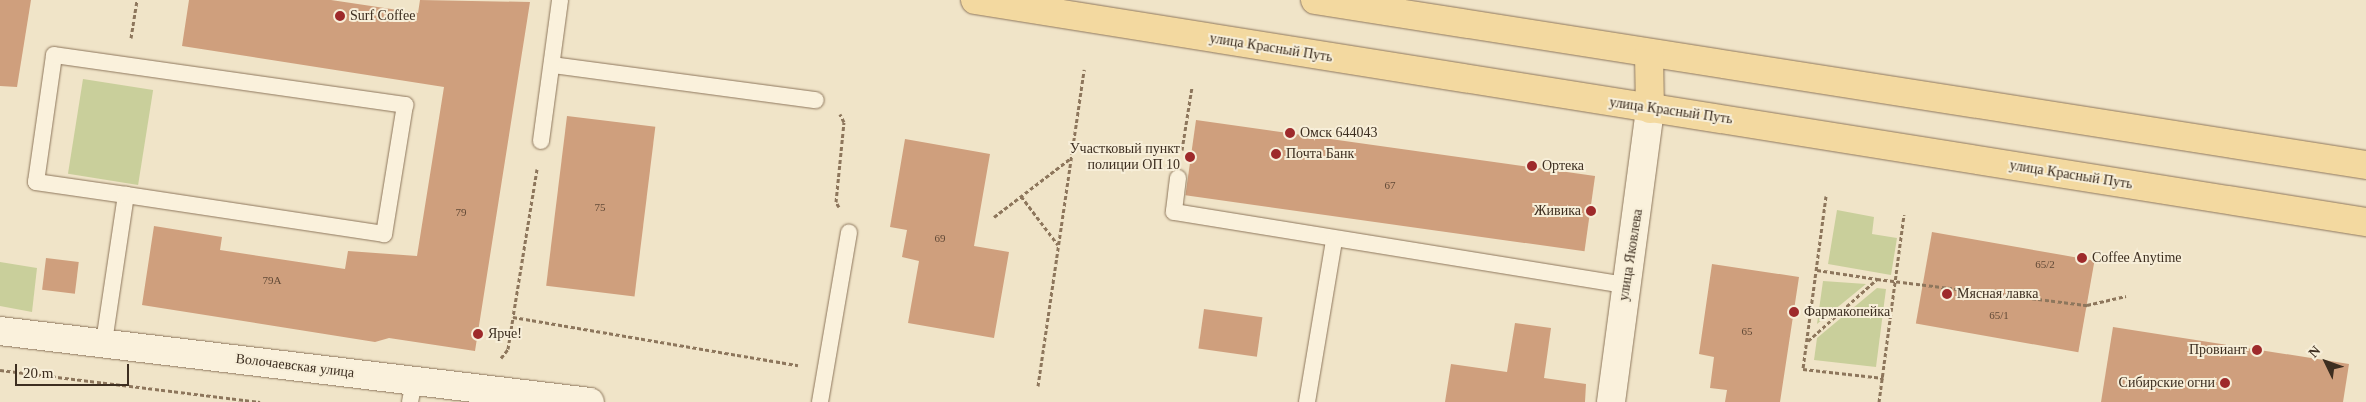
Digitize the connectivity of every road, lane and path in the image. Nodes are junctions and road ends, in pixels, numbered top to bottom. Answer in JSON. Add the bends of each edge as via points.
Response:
{"nodes":[{"id":1,"x":137,"y":0,"type":"edge"},
{"id":2,"x":560,"y":0,"type":"edge"},
{"id":3,"x":975,"y":0,"type":"edge"},
{"id":4,"x":1315,"y":0,"type":"edge"},
{"id":5,"x":1649,"y":54,"type":"junction"},
{"id":6,"x":552,"y":65,"type":"junction"},
{"id":7,"x":126,"y":66,"type":"junction"},
{"id":8,"x":1084,"y":69,"type":"dead end"},
{"id":9,"x":1192,"y":87,"type":"dead end"},
{"id":10,"x":816,"y":100,"type":"joint"},
{"id":11,"x":1650,"y":109,"type":"junction"},
{"id":12,"x":541,"y":141,"type":"joint"},
{"id":13,"x":1071,"y":158,"type":"junction"},
{"id":14,"x":2366,"y":166,"type":"edge"},
{"id":15,"x":1178,"y":178,"type":"joint"},
{"id":16,"x":126,"y":195,"type":"junction"},
{"id":17,"x":1021,"y":196,"type":"junction"},
{"id":18,"x":1826,"y":196,"type":"dead end"},
{"id":19,"x":1904,"y":215,"type":"dead end"},
{"id":20,"x":994,"y":216,"type":"dead end"},
{"id":21,"x":2366,"y":222,"type":"edge"},
{"id":22,"x":849,"y":232,"type":"joint"},
{"id":23,"x":1334,"y":241,"type":"junction"},
{"id":24,"x":1058,"y":244,"type":"junction"},
{"id":25,"x":1817,"y":270,"type":"junction"},
{"id":26,"x":1877,"y":279,"type":"junction"},
{"id":27,"x":1895,"y":282,"type":"junction"},
{"id":28,"x":1626,"y":284,"type":"junction"},
{"id":29,"x":2126,"y":296,"type":"dead end"},
{"id":30,"x":0,"y":330,"type":"edge"},
{"id":31,"x":104,"y":342,"type":"junction"},
{"id":32,"x":1808,"y":342,"type":"junction"},
{"id":33,"x":0,"y":370,"type":"edge"},
{"id":34,"x":826,"y":370,"type":"junction"},
{"id":35,"x":1883,"y":378,"type":"junction"},
{"id":36,"x":1038,"y":386,"type":"dead end"},
{"id":37,"x":412,"y":392,"type":"edge"},
{"id":38,"x":456,"y":394,"type":"edge"},
{"id":39,"x":260,"y":402,"type":"edge"},
{"id":40,"x":590,"y":402,"type":"edge"},
{"id":41,"x":820,"y":402,"type":"edge"},
{"id":42,"x":1308,"y":402,"type":"edge"},
{"id":43,"x":1611,"y":402,"type":"edge"},
{"id":44,"x":1879,"y":402,"type":"edge"}],
"edges":[{"from":1,"to":7,"type":"path"},
{"from":2,"to":6,"type":"lane"},
{"from":3,"to":11,"type":"main road","name":"улица Красный Путь"},
{"from":4,"to":5,"type":"main road"},
{"from":5,"to":11,"type":"main road"},
{"from":5,"to":14,"type":"main road"},
{"from":6,"to":10,"type":"lane"},
{"from":6,"to":12,"type":"lane"},
{"from":7,"to":16,"type":"lane","via":[[54,55],[36,182]]},
{"from":7,"to":16,"type":"lane","via":[[405,105],[384,234]]},
{"from":8,"to":13,"type":"path"},
{"from":9,"to":15,"type":"path"},
{"from":10,"to":22,"type":"path","via":[[832,106],[844,122],[836,202],[850,220]]},
{"from":11,"to":21,"type":"main road","name":"улица Красный Путь"},
{"from":11,"to":28,"type":"street","name":"улица Яковлева"},
{"from":12,"to":34,"type":"path","via":[[513,317]]},
{"from":13,"to":17,"type":"path"},
{"from":13,"to":24,"type":"path"},
{"from":15,"to":23,"type":"lane","via":[[1174,212]]},
{"from":16,"to":31,"type":"lane"},
{"from":17,"to":20,"type":"path"},
{"from":17,"to":24,"type":"path"},
{"from":18,"to":25,"type":"path"},
{"from":19,"to":27,"type":"path"},
{"from":22,"to":34,"type":"lane"},
{"from":23,"to":28,"type":"lane"},
{"from":23,"to":42,"type":"lane"},
{"from":24,"to":36,"type":"path"},
{"from":25,"to":26,"type":"path"},
{"from":25,"to":32,"type":"path"},
{"from":26,"to":27,"type":"path"},
{"from":26,"to":32,"type":"path"},
{"from":27,"to":29,"type":"path","via":[[2087,305]]},
{"from":27,"to":35,"type":"path"},
{"from":28,"to":43,"type":"street","name":"улица Яковлева"},
{"from":30,"to":31,"type":"street","name":"Волочаевская улица"},
{"from":31,"to":37,"type":"street","name":"Волочаевская улица"},
{"from":32,"to":35,"type":"path","via":[[1803,370]]},
{"from":33,"to":39,"type":"path"},
{"from":34,"to":41,"type":"lane"},
{"from":35,"to":44,"type":"path"},
{"from":37,"to":38,"type":"street","name":"Волочаевская улица"},
{"from":38,"to":40,"type":"street","name":"Волочаевская улица"}]}
